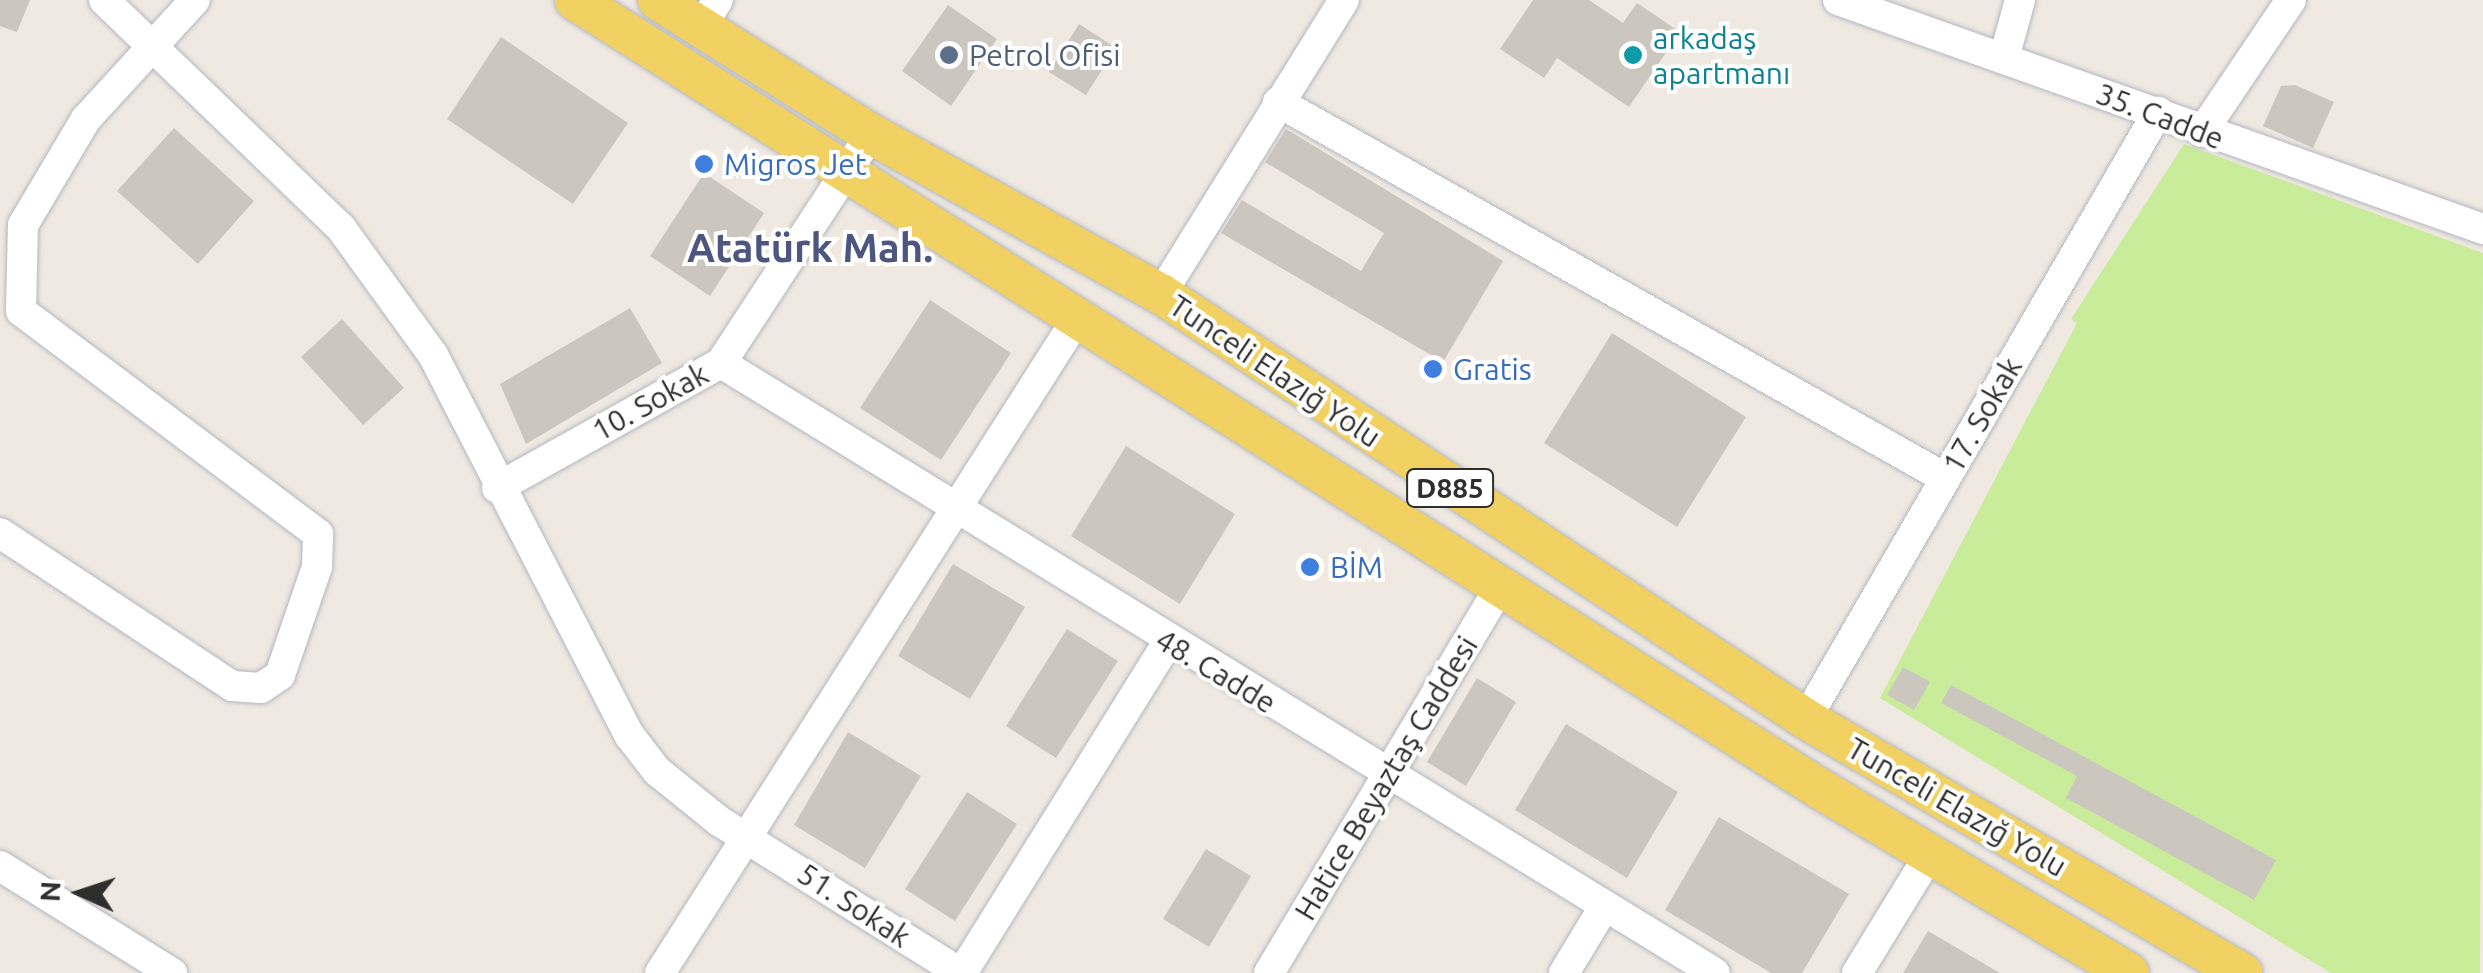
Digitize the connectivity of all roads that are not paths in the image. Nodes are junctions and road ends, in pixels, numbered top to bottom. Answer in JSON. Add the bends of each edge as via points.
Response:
{"nodes":[{"id":1,"x":104,"y":0,"type":"edge"},
{"id":2,"x":195,"y":0,"type":"edge"},
{"id":3,"x":575,"y":0,"type":"edge"},
{"id":4,"x":658,"y":0,"type":"edge"},
{"id":5,"x":1344,"y":0,"type":"edge"},
{"id":6,"x":1838,"y":0,"type":"edge"},
{"id":7,"x":2020,"y":0,"type":"edge"},
{"id":8,"x":2291,"y":0,"type":"edge"},
{"id":9,"x":709,"y":13,"type":"edge"},
{"id":10,"x":154,"y":46,"type":"junction"},
{"id":11,"x":2004,"y":58,"type":"junction"},
{"id":12,"x":1278,"y":102,"type":"junction"},
{"id":13,"x":2158,"y":112,"type":"junction"},
{"id":14,"x":2202,"y":132,"type":"junction"},
{"id":15,"x":871,"y":134,"type":"junction"},
{"id":16,"x":850,"y":171,"type":"junction"},
{"id":17,"x":2483,"y":229,"type":"edge"},
{"id":18,"x":1161,"y":294,"type":"junction"},
{"id":19,"x":1078,"y":317,"type":"junction"},
{"id":20,"x":721,"y":363,"type":"junction"},
{"id":21,"x":1945,"y":478,"type":"junction"},
{"id":22,"x":497,"y":488,"type":"junction"},
{"id":23,"x":955,"y":508,"type":"junction"},
{"id":24,"x":0,"y":533,"type":"edge"},
{"id":25,"x":1502,"y":583,"type":"junction"},
{"id":26,"x":1168,"y":642,"type":"junction"},
{"id":27,"x":1806,"y":718,"type":"junction"},
{"id":28,"x":1388,"y":775,"type":"junction"},
{"id":29,"x":748,"y":836,"type":"junction"},
{"id":30,"x":1930,"y":854,"type":"junction"},
{"id":31,"x":0,"y":866,"type":"edge"},
{"id":32,"x":1604,"y":907,"type":"junction"},
{"id":33,"x":172,"y":973,"type":"edge"},
{"id":34,"x":660,"y":973,"type":"edge"},
{"id":35,"x":962,"y":973,"type":"edge"},
{"id":36,"x":1268,"y":973,"type":"edge"},
{"id":37,"x":1564,"y":973,"type":"edge"},
{"id":38,"x":1715,"y":973,"type":"edge"},
{"id":39,"x":1857,"y":973,"type":"edge"},
{"id":40,"x":2129,"y":973,"type":"edge"},
{"id":41,"x":2242,"y":973,"type":"edge"}],
"edges":[{"from":1,"to":10,"type":"street","name":"51. Sokak"},
{"from":2,"to":10,"type":"street"},
{"from":3,"to":16,"type":"main road","name":"Tunceli Elazığ Yolu","number":"D885"},
{"from":4,"to":9,"type":"main road","name":"Tunceli Elazığ Yolu","number":"D885"},
{"from":5,"to":12,"type":"street"},
{"from":6,"to":11,"type":"street","name":"35. Cadde"},
{"from":7,"to":11,"type":"street"},
{"from":8,"to":14,"type":"street"},
{"from":9,"to":15,"type":"main road","name":"Tunceli Elazığ Yolu","number":"D885"},
{"from":10,"to":22,"type":"street","name":"51. Sokak","via":[[342,228],[433,354]]},
{"from":10,"to":24,"type":"street","via":[[86,119],[23,225],[21,310],[318,534],[318,568],[280,675],[261,688],[232,686]]},
{"from":11,"to":13,"type":"street","name":"35. Cadde"},
{"from":12,"to":18,"type":"street"},
{"from":12,"to":21,"type":"street"},
{"from":13,"to":14,"type":"street","name":"35. Cadde"},
{"from":13,"to":21,"type":"street","name":"17. Sokak"},
{"from":14,"to":17,"type":"street","name":"35. Cadde"},
{"from":15,"to":16,"type":"street","name":"10. Sokak"},
{"from":15,"to":18,"type":"main road","name":"Tunceli Elazığ Yolu","number":"D885"},
{"from":16,"to":19,"type":"main road","name":"Tunceli Elazığ Yolu","number":"D885"},
{"from":16,"to":20,"type":"street","name":"10. Sokak"},
{"from":18,"to":27,"type":"main road","name":"Tunceli Elazığ Yolu","number":"D885"},
{"from":19,"to":23,"type":"street"},
{"from":19,"to":25,"type":"main road","name":"Tunceli Elazığ Yolu","number":"D885"},
{"from":20,"to":22,"type":"street","name":"10. Sokak"},
{"from":20,"to":23,"type":"street","name":"48. Cadde"},
{"from":21,"to":27,"type":"street","name":"17. Sokak"},
{"from":22,"to":29,"type":"street","name":"51. Sokak","via":[[630,736],[657,771]]},
{"from":23,"to":26,"type":"street","name":"48. Cadde"},
{"from":23,"to":29,"type":"street"},
{"from":25,"to":28,"type":"street","name":"Hatice Beyaztaş Caddesi"},
{"from":25,"to":30,"type":"main road","name":"Tunceli Elazığ Yolu","number":"D885"},
{"from":26,"to":28,"type":"street","name":"48. Cadde"},
{"from":26,"to":35,"type":"street"},
{"from":27,"to":41,"type":"main road","name":"Tunceli Elazığ Yolu","number":"D885"},
{"from":28,"to":32,"type":"street","name":"48. Cadde"},
{"from":28,"to":36,"type":"street","name":"Hatice Beyaztaş Caddesi"},
{"from":29,"to":34,"type":"street"},
{"from":29,"to":35,"type":"street","name":"51. Sokak"},
{"from":30,"to":39,"type":"street"},
{"from":30,"to":40,"type":"main road","name":"Tunceli Elazığ Yolu","number":"D885"},
{"from":31,"to":33,"type":"street"},
{"from":32,"to":37,"type":"street"},
{"from":32,"to":38,"type":"street","name":"48. Cadde"}]}
